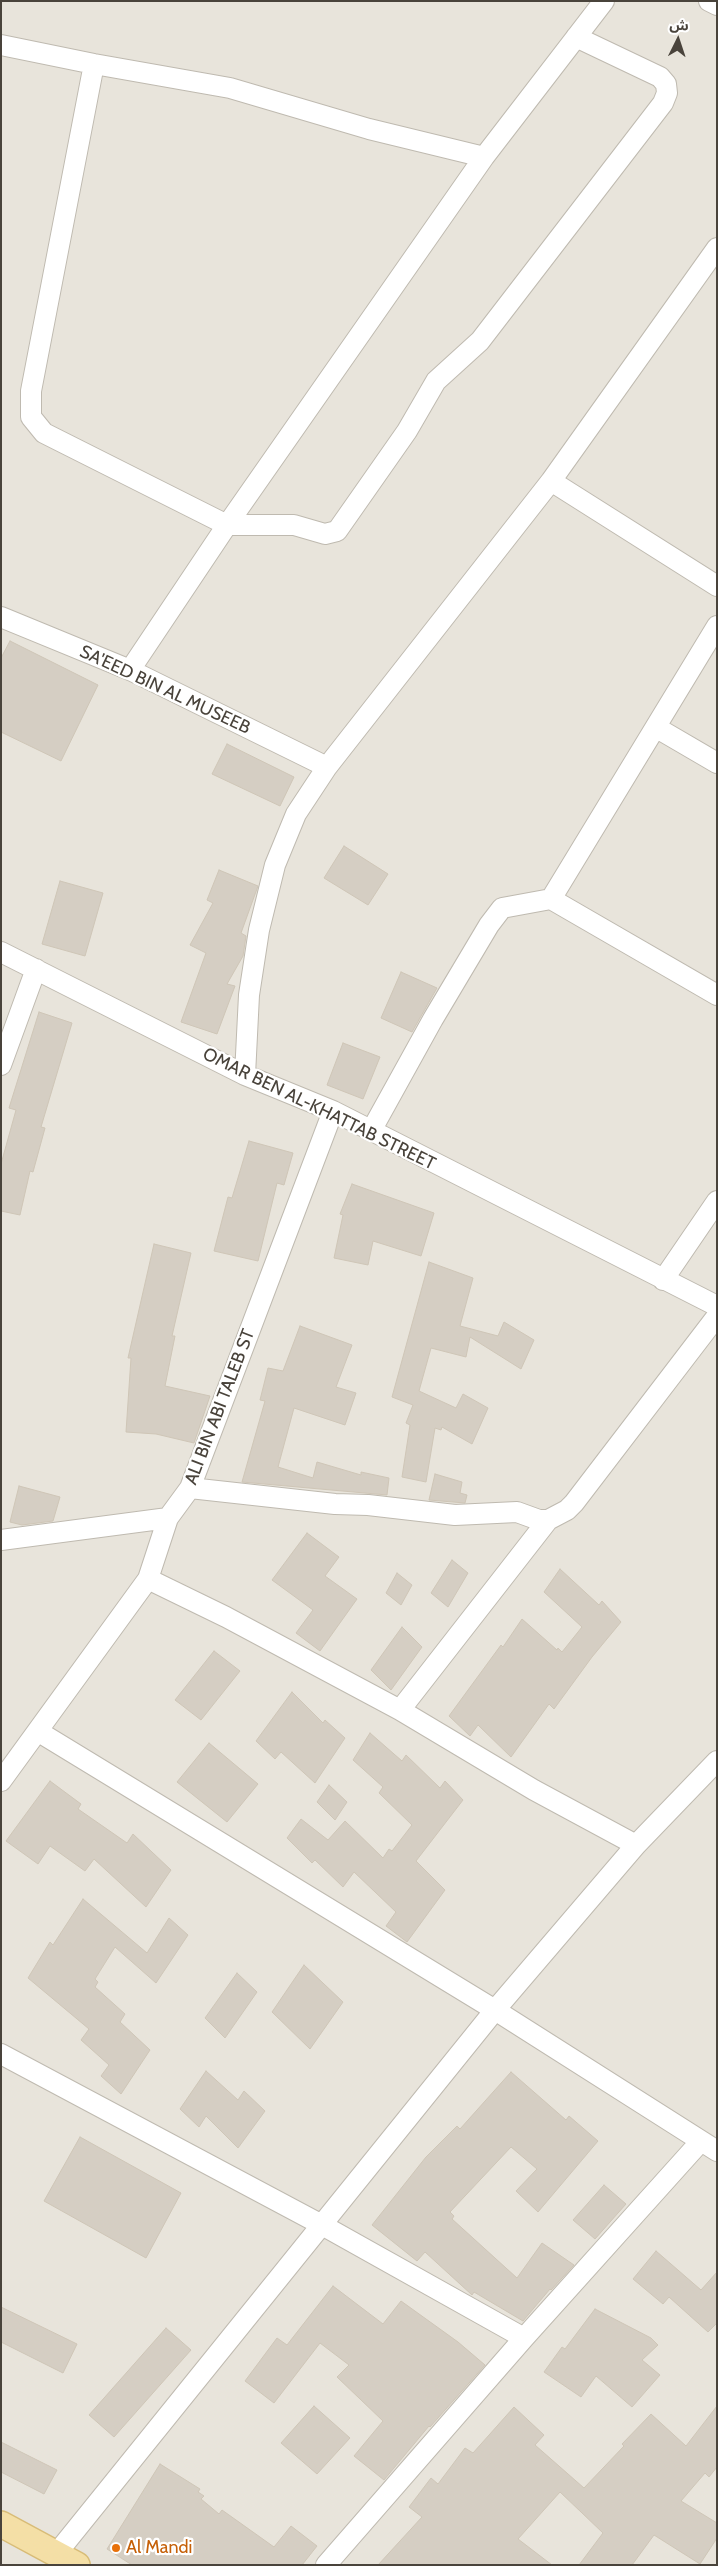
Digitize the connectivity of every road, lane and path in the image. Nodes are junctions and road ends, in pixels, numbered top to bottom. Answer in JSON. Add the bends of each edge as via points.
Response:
{"nodes":[{"id":1,"x":604,"y":1,"type":"edge"},
{"id":2,"x":709,"y":1,"type":"edge"},
{"id":3,"x":717,"y":5,"type":"edge"},
{"id":4,"x":576,"y":37,"type":"junction"},
{"id":5,"x":1,"y":45,"type":"edge"},
{"id":6,"x":94,"y":64,"type":"junction"},
{"id":7,"x":484,"y":157,"type":"junction"},
{"id":8,"x":717,"y":248,"type":"edge"},
{"id":9,"x":552,"y":481,"type":"junction"},
{"id":10,"x":227,"y":525,"type":"junction"},
{"id":11,"x":717,"y":586,"type":"edge"},
{"id":12,"x":1,"y":617,"type":"edge"},
{"id":13,"x":717,"y":626,"type":"edge"},
{"id":14,"x":130,"y":670,"type":"junction"},
{"id":15,"x":657,"y":728,"type":"junction"},
{"id":16,"x":717,"y":764,"type":"edge"},
{"id":17,"x":327,"y":767,"type":"junction"},
{"id":18,"x":552,"y":899,"type":"junction"},
{"id":19,"x":1,"y":952,"type":"edge"},
{"id":20,"x":36,"y":969,"type":"junction"},
{"id":21,"x":717,"y":995,"type":"edge"},
{"id":22,"x":1,"y":1065,"type":"edge"},
{"id":23,"x":245,"y":1075,"type":"junction"},
{"id":24,"x":333,"y":1111,"type":"junction"},
{"id":25,"x":372,"y":1131,"type":"junction"},
{"id":26,"x":717,"y":1201,"type":"edge"},
{"id":27,"x":663,"y":1280,"type":"junction"},
{"id":28,"x":717,"y":1306,"type":"edge"},
{"id":29,"x":717,"y":1316,"type":"edge"},
{"id":30,"x":190,"y":1488,"type":"junction"},
{"id":31,"x":168,"y":1518,"type":"junction"},
{"id":32,"x":548,"y":1520,"type":"junction"},
{"id":33,"x":1,"y":1540,"type":"edge"},
{"id":34,"x":148,"y":1579,"type":"junction"},
{"id":35,"x":400,"y":1710,"type":"junction"},
{"id":36,"x":39,"y":1732,"type":"junction"},
{"id":37,"x":717,"y":1761,"type":"edge"},
{"id":38,"x":1,"y":1781,"type":"edge"},
{"id":39,"x":636,"y":1845,"type":"junction"},
{"id":40,"x":496,"y":2010,"type":"junction"},
{"id":41,"x":1,"y":2054,"type":"edge"},
{"id":42,"x":709,"y":2146,"type":"edge"},
{"id":43,"x":322,"y":2225,"type":"junction"},
{"id":44,"x":524,"y":2338,"type":"junction"},
{"id":45,"x":1,"y":2524,"type":"edge"},
{"id":46,"x":67,"y":2559,"type":"edge"},
{"id":47,"x":326,"y":2565,"type":"edge"}],
"edges":[{"from":1,"to":4,"type":"street"},
{"from":2,"to":3,"type":"street"},
{"from":4,"to":7,"type":"street"},
{"from":4,"to":10,"type":"street","via":[[660,77],[666,84],[663,103],[480,340],[436,381],[407,431],[337,532],[325,534],[294,525]]},
{"from":5,"to":6,"type":"street"},
{"from":6,"to":7,"type":"street","via":[[230,88],[369,130]]},
{"from":6,"to":10,"type":"street","via":[[31,391],[31,417],[44,433]]},
{"from":7,"to":10,"type":"street"},
{"from":8,"to":9,"type":"street"},
{"from":9,"to":11,"type":"street"},
{"from":9,"to":17,"type":"street"},
{"from":10,"to":14,"type":"street"},
{"from":12,"to":14,"type":"street","name":"SA'EED BIN AL MUSEEB"},
{"from":13,"to":15,"type":"street"},
{"from":14,"to":17,"type":"street","name":"SA'EED BIN AL MUSEEB"},
{"from":15,"to":16,"type":"street"},
{"from":15,"to":18,"type":"street"},
{"from":17,"to":23,"type":"street","via":[[296,814],[274,865],[258,930],[249,995]]},
{"from":18,"to":21,"type":"street"},
{"from":18,"to":25,"type":"street","via":[[502,908],[433,1019]]},
{"from":19,"to":20,"type":"street","name":"OMAR BEN AL-KHATTAB STREET"},
{"from":20,"to":22,"type":"street"},
{"from":20,"to":23,"type":"street","name":"OMAR BEN AL-KHATTAB STREET"},
{"from":23,"to":24,"type":"street","name":"OMAR BEN AL-KHATTAB STREET"},
{"from":24,"to":25,"type":"street","name":"OMAR BEN AL-KHATTAB STREET"},
{"from":24,"to":30,"type":"street","name":"ALI BIN ABI TALEB ST"},
{"from":25,"to":27,"type":"street","name":"OMAR BEN AL-KHATTAB STREET"},
{"from":26,"to":27,"type":"street"},
{"from":27,"to":28,"type":"street","name":"OMAR BEN AL-KHATTAB STREET"},
{"from":29,"to":32,"type":"street","via":[[574,1503]]},
{"from":30,"to":31,"type":"street","name":"ALI BIN ABI TALEB ST"},
{"from":30,"to":32,"type":"street","via":[[455,1514],[516,1512]]},
{"from":31,"to":33,"type":"street"},
{"from":31,"to":34,"type":"street","name":"ALI BIN ABI TALEB ST"},
{"from":32,"to":35,"type":"street"},
{"from":34,"to":35,"type":"street"},
{"from":34,"to":36,"type":"street","name":"ALI BIN ABI TALEB ST"},
{"from":35,"to":39,"type":"street","via":[[534,1790]]},
{"from":36,"to":38,"type":"street","name":"ALI BIN ABI TALEB ST"},
{"from":36,"to":40,"type":"street"},
{"from":37,"to":39,"type":"street"},
{"from":39,"to":40,"type":"street"},
{"from":40,"to":42,"type":"street"},
{"from":40,"to":43,"type":"street"},
{"from":41,"to":43,"type":"street"},
{"from":42,"to":44,"type":"street"},
{"from":43,"to":44,"type":"street"},
{"from":43,"to":46,"type":"street"},
{"from":44,"to":47,"type":"street"},
{"from":45,"to":46,"type":"main road"}]}
